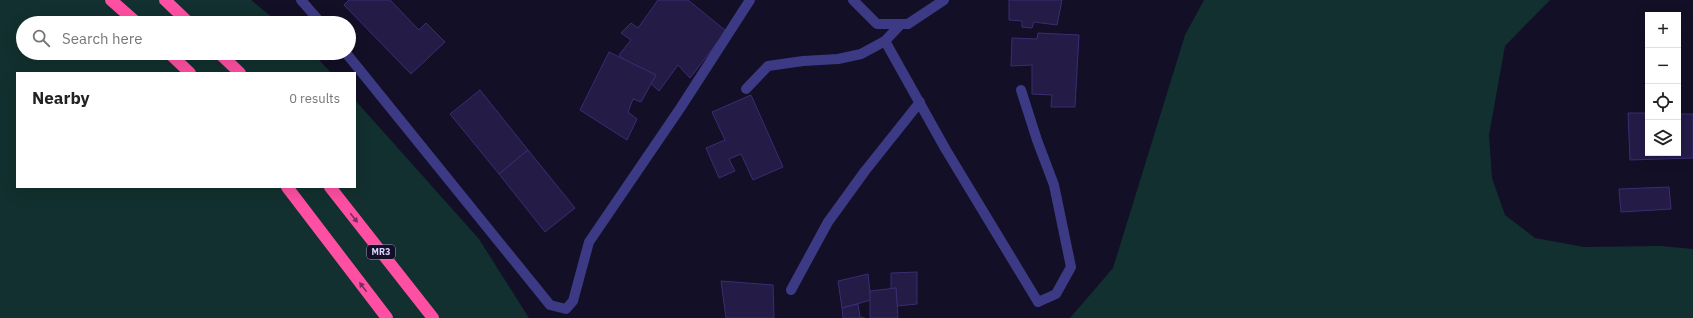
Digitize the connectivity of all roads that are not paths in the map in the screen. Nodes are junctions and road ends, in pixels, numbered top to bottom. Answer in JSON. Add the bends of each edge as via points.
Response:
{"nodes":[{"id":1,"x":111,"y":0,"type":"edge"},
{"id":2,"x":165,"y":0,"type":"edge"},
{"id":3,"x":301,"y":0,"type":"edge"},
{"id":4,"x":750,"y":0,"type":"edge"},
{"id":5,"x":853,"y":0,"type":"edge"},
{"id":6,"x":944,"y":0,"type":"edge"},
{"id":7,"x":129,"y":16,"type":"edge"},
{"id":8,"x":181,"y":16,"type":"edge"},
{"id":9,"x":315,"y":16,"type":"edge"},
{"id":10,"x":904,"y":24,"type":"junction"},
{"id":11,"x":885,"y":41,"type":"junction"},
{"id":12,"x":176,"y":60,"type":"edge"},
{"id":13,"x":226,"y":60,"type":"edge"},
{"id":14,"x":352,"y":60,"type":"edge"},
{"id":15,"x":189,"y":72,"type":"edge"},
{"id":16,"x":239,"y":72,"type":"edge"},
{"id":17,"x":746,"y":89,"type":"dead end"},
{"id":18,"x":1020,"y":90,"type":"dead end"},
{"id":19,"x":920,"y":102,"type":"junction"},
{"id":20,"x":288,"y":188,"type":"edge"},
{"id":21,"x":331,"y":188,"type":"edge"},
{"id":22,"x":791,"y":290,"type":"dead end"},
{"id":23,"x":387,"y":318,"type":"edge"},
{"id":24,"x":433,"y":318,"type":"edge"}],
"edges":[{"from":1,"to":7,"type":"highway"},
{"from":2,"to":8,"type":"highway"},
{"from":3,"to":9,"type":"street"},
{"from":4,"to":14,"type":"street","via":[[589,242],[573,301],[566,308],[550,305]]},
{"from":5,"to":10,"type":"street","via":[[877,24]]},
{"from":6,"to":10,"type":"street"},
{"from":10,"to":11,"type":"street"},
{"from":11,"to":17,"type":"street","via":[[861,54],[838,59],[768,66]]},
{"from":11,"to":19,"type":"street"},
{"from":12,"to":15,"type":"highway"},
{"from":13,"to":16,"type":"highway"},
{"from":18,"to":19,"type":"street","via":[[1054,185],[1071,267],[1056,294],[1038,302]]},
{"from":19,"to":22,"type":"street","via":[[828,222]]},
{"from":23,"to":20,"type":"highway","one_way":true},
{"from":21,"to":24,"type":"highway","number":"MR3","one_way":true}]}
